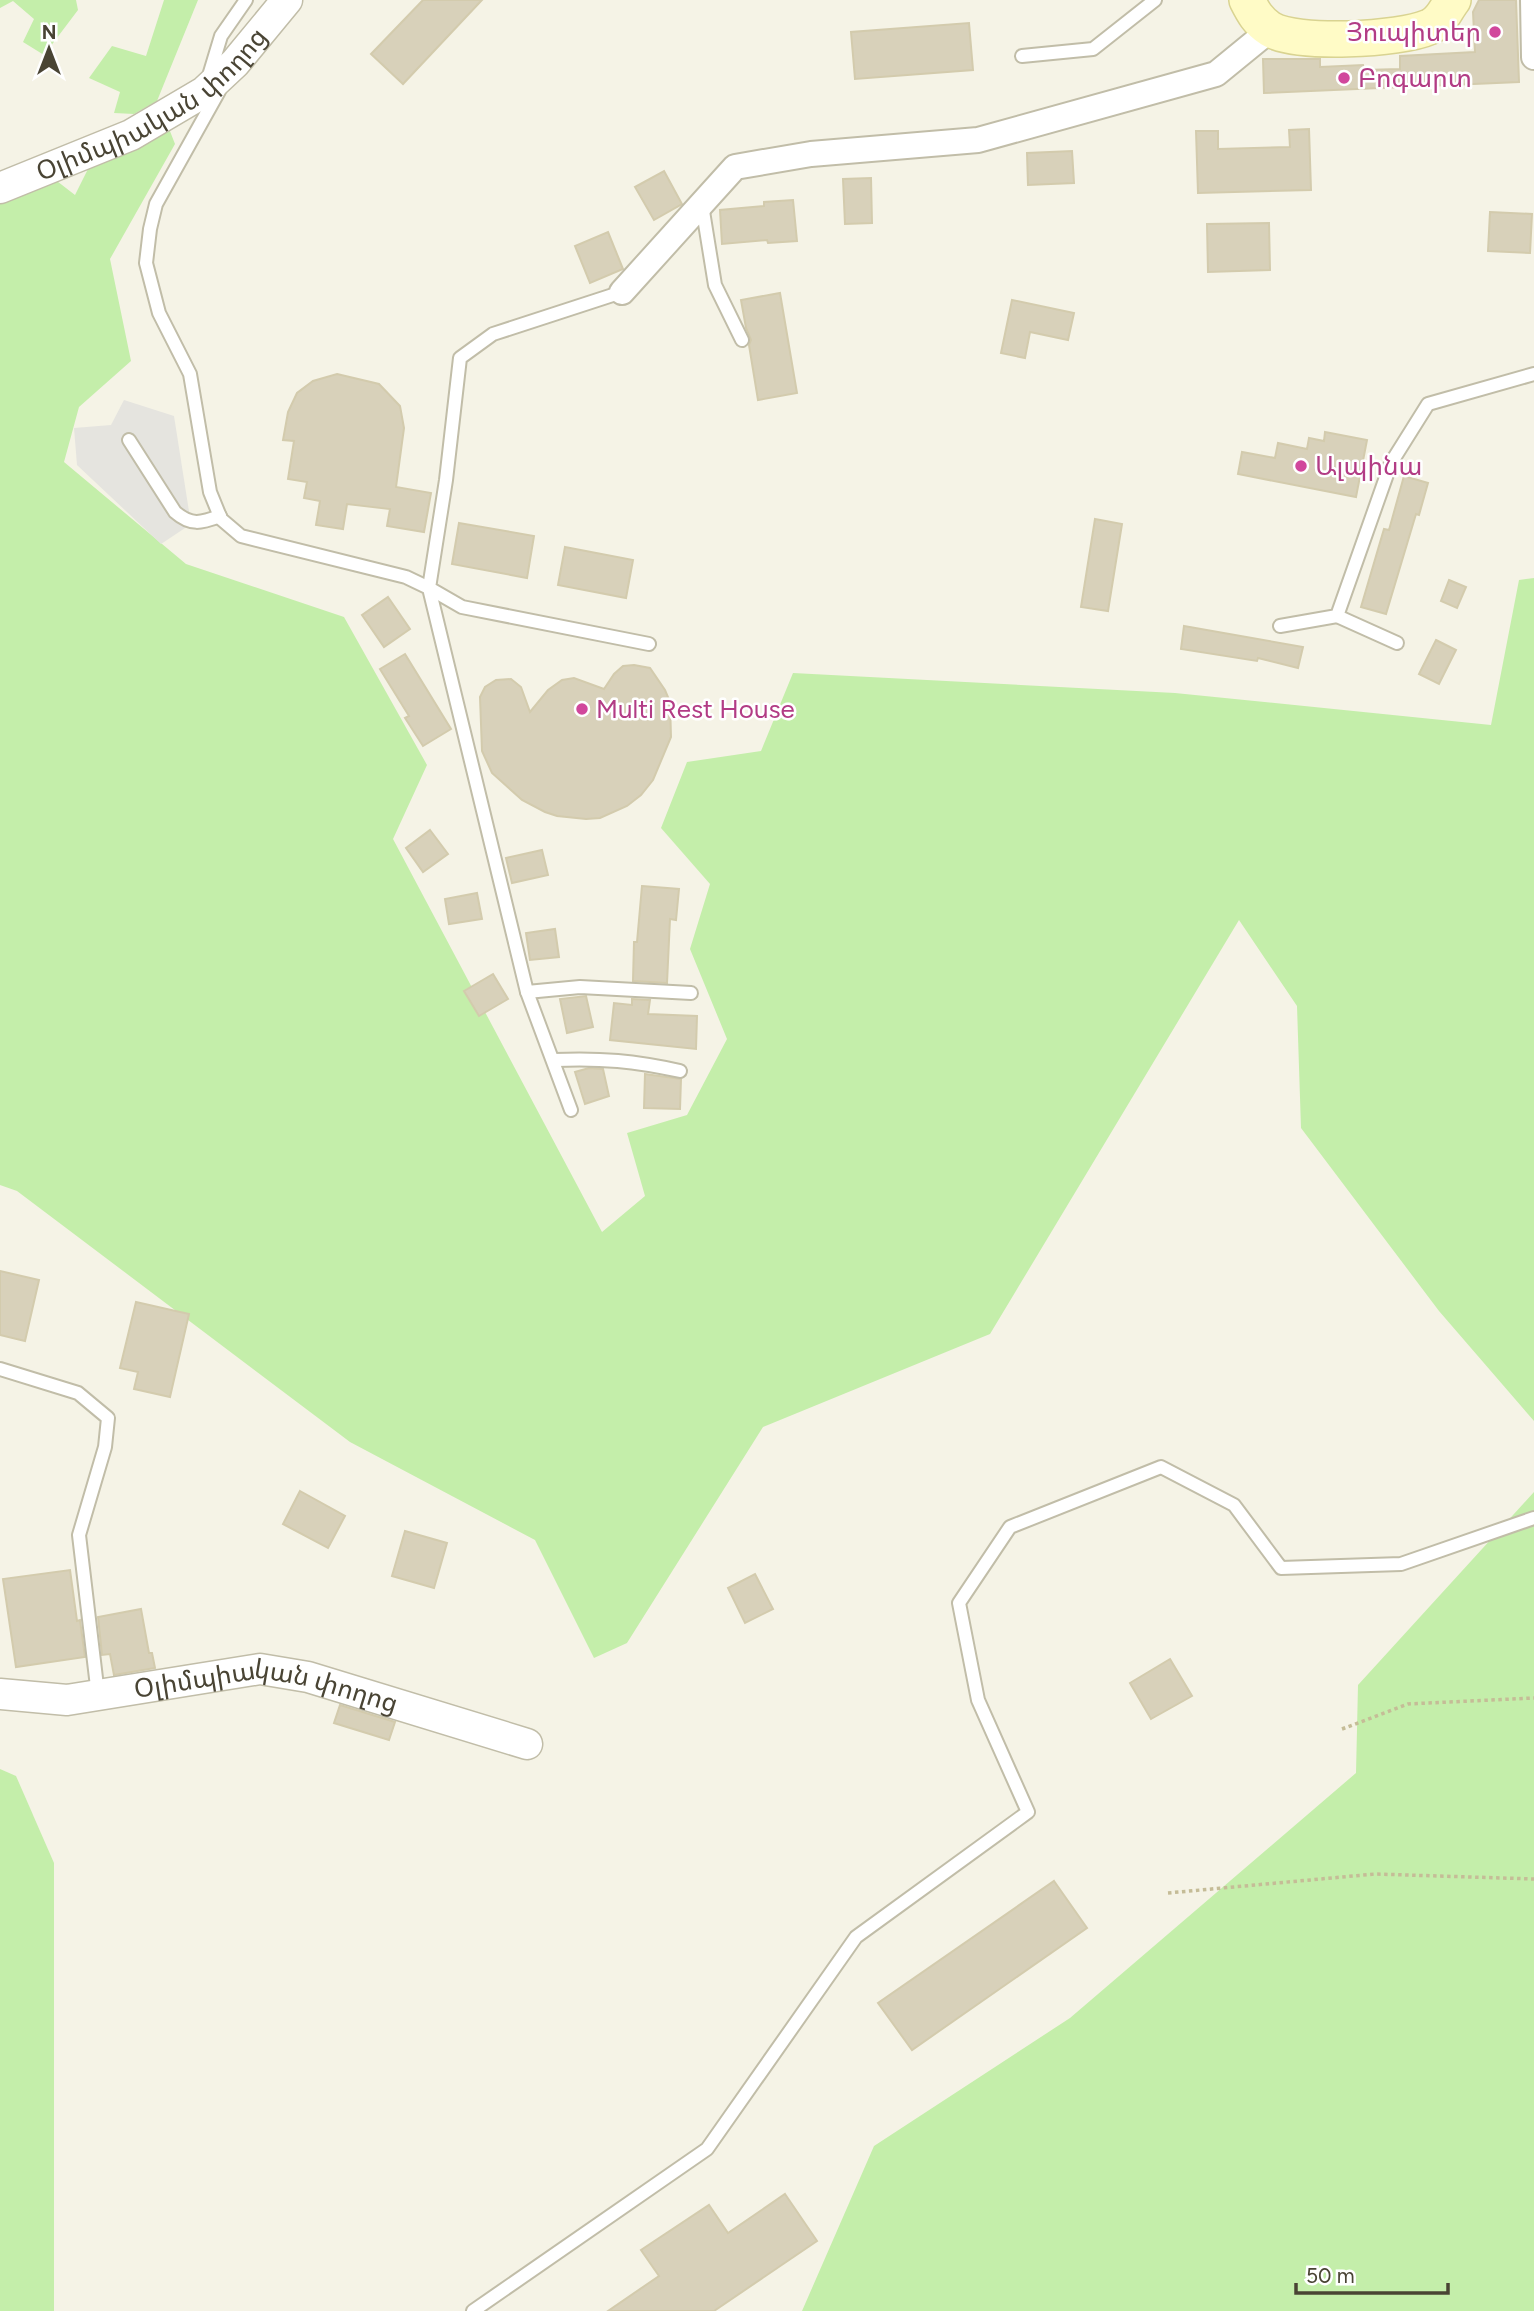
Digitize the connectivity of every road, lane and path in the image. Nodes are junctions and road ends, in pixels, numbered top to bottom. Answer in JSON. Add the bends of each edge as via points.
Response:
{"nodes":[{"id":1,"x":246,"y":0,"type":"edge"},
{"id":2,"x":287,"y":0,"type":"edge"},
{"id":3,"x":1155,"y":0,"type":"edge"},
{"id":4,"x":1247,"y":0,"type":"edge"},
{"id":5,"x":1453,"y":0,"type":"edge"},
{"id":6,"x":1533,"y":0,"type":"edge"},
{"id":7,"x":1271,"y":29,"type":"junction"},
{"id":8,"x":1023,"y":56,"type":"dead end"},
{"id":9,"x":1534,"y":57,"type":"edge"},
{"id":10,"x":235,"y":64,"type":"junction"},
{"id":11,"x":204,"y":92,"type":"junction"},
{"id":12,"x":0,"y":187,"type":"edge"},
{"id":13,"x":702,"y":204,"type":"junction"},
{"id":14,"x":622,"y":292,"type":"joint"},
{"id":15,"x":742,"y":340,"type":"dead end"},
{"id":16,"x":1534,"y":374,"type":"edge"},
{"id":17,"x":130,"y":440,"type":"dead end"},
{"id":18,"x":220,"y":516,"type":"junction"},
{"id":19,"x":429,"y":588,"type":"junction"},
{"id":20,"x":1338,"y":616,"type":"junction"},
{"id":21,"x":1280,"y":626,"type":"dead end"},
{"id":22,"x":1397,"y":643,"type":"dead end"},
{"id":23,"x":649,"y":644,"type":"dead end"},
{"id":24,"x":527,"y":992,"type":"junction"},
{"id":25,"x":691,"y":993,"type":"dead end"},
{"id":26,"x":554,"y":1060,"type":"junction"},
{"id":27,"x":680,"y":1071,"type":"dead end"},
{"id":28,"x":571,"y":1110,"type":"dead end"},
{"id":29,"x":0,"y":1369,"type":"edge"},
{"id":30,"x":1534,"y":1518,"type":"edge"},
{"id":31,"x":0,"y":1694,"type":"edge"},
{"id":32,"x":98,"y":1696,"type":"junction"},
{"id":33,"x":1534,"y":1698,"type":"edge"},
{"id":34,"x":1342,"y":1729,"type":"dead end"},
{"id":35,"x":527,"y":1744,"type":"dead end"},
{"id":36,"x":1534,"y":1878,"type":"edge"},
{"id":37,"x":1168,"y":1893,"type":"dead end"},
{"id":38,"x":473,"y":2311,"type":"edge"}],
"edges":[{"from":1,"to":11,"type":"lane","via":[[221,36]]},
{"from":2,"to":10,"type":"street","name":"Օլիմպիական փողոց"},
{"from":3,"to":8,"type":"lane","via":[[1093,49]]},
{"from":4,"to":7,"type":"main road","via":[[1257,19]]},
{"from":5,"to":7,"type":"main road","via":[[1431,27],[1402,35],[1335,38],[1284,35]]},
{"from":6,"to":9,"type":"street"},
{"from":7,"to":13,"type":"street","via":[[1216,74],[978,140],[811,154],[735,167]]},
{"from":10,"to":11,"type":"street","name":"Օլիմպիական փողոց"},
{"from":10,"to":18,"type":"lane","via":[[156,204],[146,263],[159,313],[190,374],[210,492]]},
{"from":11,"to":12,"type":"street","name":"Օլիմպիական փողոց","via":[[131,135]]},
{"from":13,"to":14,"type":"street"},
{"from":13,"to":15,"type":"lane","via":[[715,285]]},
{"from":14,"to":19,"type":"lane","via":[[493,334],[460,358]]},
{"from":16,"to":20,"type":"lane","via":[[1428,404],[1391,463]]},
{"from":17,"to":18,"type":"lane","via":[[175,512],[186,521]]},
{"from":18,"to":19,"type":"lane","via":[[241,536],[406,577]]},
{"from":19,"to":23,"type":"lane","via":[[462,607]]},
{"from":19,"to":24,"type":"lane"},
{"from":20,"to":21,"type":"lane"},
{"from":20,"to":22,"type":"lane"},
{"from":24,"to":25,"type":"lane","via":[[580,987]]},
{"from":24,"to":26,"type":"lane"},
{"from":26,"to":27,"type":"lane","via":[[633,1061]]},
{"from":26,"to":28,"type":"lane"},
{"from":29,"to":32,"type":"lane","via":[[78,1393],[108,1418],[105,1447],[79,1535]]},
{"from":30,"to":38,"type":"lane","via":[[1401,1564],[1281,1568],[1234,1504],[1161,1467],[1010,1527],[959,1603],[978,1700],[1028,1812],[856,1937],[707,2149]]},
{"from":31,"to":32,"type":"street","name":"Օլիմպիական փողոց","via":[[67,1700]]},
{"from":32,"to":35,"type":"street","name":"Օլիմպիական փողոց","via":[[260,1669],[308,1677]]},
{"from":33,"to":34,"type":"path","via":[[1408,1704]]},
{"from":36,"to":37,"type":"path","via":[[1375,1874]]}]}
